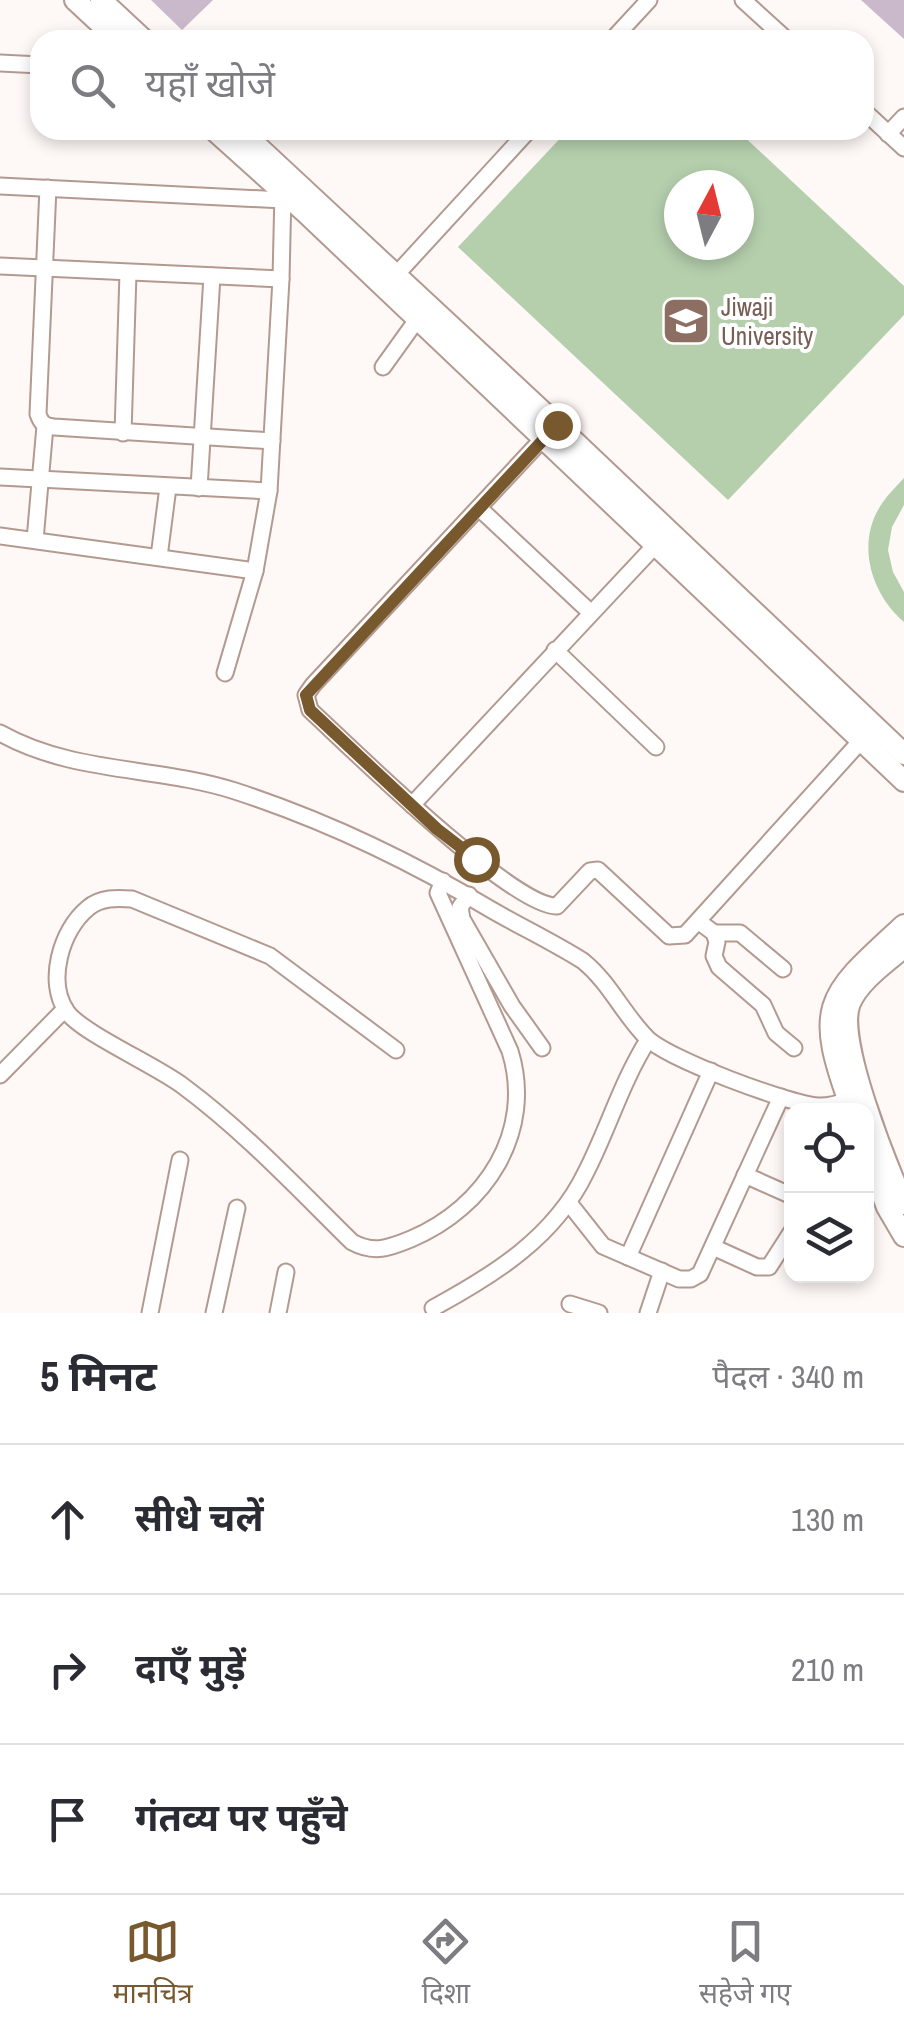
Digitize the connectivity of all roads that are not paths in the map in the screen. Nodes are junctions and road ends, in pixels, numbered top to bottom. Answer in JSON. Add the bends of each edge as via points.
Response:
{"nodes":[{"id":1,"x":75,"y":0,"type":"edge"},
{"id":2,"x":101,"y":0,"type":"edge"},
{"id":3,"x":649,"y":0,"type":"edge"},
{"id":4,"x":743,"y":0,"type":"edge"},
{"id":5,"x":107,"y":30,"type":"edge"},
{"id":6,"x":133,"y":30,"type":"edge"},
{"id":7,"x":621,"y":30,"type":"edge"},
{"id":8,"x":775,"y":30,"type":"edge"},
{"id":9,"x":0,"y":64,"type":"edge"},
{"id":10,"x":30,"y":66,"type":"edge"},
{"id":11,"x":904,"y":117,"type":"edge"},
{"id":12,"x":874,"y":121,"type":"edge"},
{"id":13,"x":888,"y":134,"type":"junction"},
{"id":14,"x":224,"y":140,"type":"edge"},
{"id":15,"x":251,"y":140,"type":"edge"},
{"id":16,"x":520,"y":140,"type":"edge"},
{"id":17,"x":904,"y":148,"type":"edge"},
{"id":18,"x":0,"y":186,"type":"edge"},
{"id":19,"x":48,"y":188,"type":"junction"},
{"id":20,"x":283,"y":196,"type":"junction"},
{"id":21,"x":0,"y":266,"type":"edge"},
{"id":22,"x":46,"y":268,"type":"junction"},
{"id":23,"x":128,"y":272,"type":"junction"},
{"id":24,"x":212,"y":276,"type":"junction"},
{"id":25,"x":394,"y":276,"type":"junction"},
{"id":26,"x":282,"y":279,"type":"junction"},
{"id":27,"x":422,"y":312,"type":"junction"},
{"id":28,"x":382,"y":368,"type":"dead end"},
{"id":29,"x":45,"y":426,"type":"junction"},
{"id":30,"x":549,"y":431,"type":"junction"},
{"id":31,"x":123,"y":433,"type":"junction"},
{"id":32,"x":202,"y":438,"type":"junction"},
{"id":33,"x":272,"y":441,"type":"junction"},
{"id":34,"x":0,"y":477,"type":"edge"},
{"id":35,"x":40,"y":479,"type":"junction"},
{"id":36,"x":168,"y":487,"type":"junction"},
{"id":37,"x":199,"y":488,"type":"junction"},
{"id":38,"x":269,"y":491,"type":"junction"},
{"id":39,"x":479,"y":508,"type":"junction"},
{"id":40,"x":0,"y":536,"type":"edge"},
{"id":41,"x":662,"y":538,"type":"junction"},
{"id":42,"x":35,"y":540,"type":"junction"},
{"id":43,"x":159,"y":557,"type":"junction"},
{"id":44,"x":255,"y":571,"type":"junction"},
{"id":45,"x":590,"y":612,"type":"junction"},
{"id":46,"x":555,"y":650,"type":"junction"},
{"id":47,"x":225,"y":673,"type":"dead end"},
{"id":48,"x":0,"y":733,"type":"edge"},
{"id":49,"x":868,"y":733,"type":"junction"},
{"id":50,"x":656,"y":747,"type":"dead end"},
{"id":51,"x":904,"y":754,"type":"edge"},
{"id":52,"x":904,"y":781,"type":"edge"},
{"id":53,"x":412,"y":804,"type":"junction"},
{"id":54,"x":443,"y":882,"type":"junction"},
{"id":55,"x":468,"y":895,"type":"junction"},
{"id":56,"x":698,"y":921,"type":"junction"},
{"id":57,"x":904,"y":925,"type":"edge"},
{"id":58,"x":714,"y":933,"type":"junction"},
{"id":59,"x":904,"y":947,"type":"edge"},
{"id":60,"x":783,"y":969,"type":"dead end"},
{"id":61,"x":65,"y":1009,"type":"junction"},
{"id":62,"x":648,"y":1040,"type":"junction"},
{"id":63,"x":542,"y":1048,"type":"dead end"},
{"id":64,"x":794,"y":1048,"type":"dead end"},
{"id":65,"x":396,"y":1050,"type":"dead end"},
{"id":66,"x":711,"y":1070,"type":"junction"},
{"id":67,"x":0,"y":1075,"type":"edge"},
{"id":68,"x":781,"y":1096,"type":"junction"},
{"id":69,"x":855,"y":1102,"type":"edge"},
{"id":70,"x":180,"y":1160,"type":"dead end"},
{"id":71,"x":874,"y":1172,"type":"edge"},
{"id":72,"x":745,"y":1175,"type":"junction"},
{"id":73,"x":785,"y":1193,"type":"edge"},
{"id":74,"x":569,"y":1203,"type":"junction"},
{"id":75,"x":904,"y":1204,"type":"edge"},
{"id":76,"x":237,"y":1208,"type":"dead end"},
{"id":77,"x":904,"y":1236,"type":"edge"},
{"id":78,"x":784,"y":1244,"type":"edge"},
{"id":79,"x":713,"y":1246,"type":"junction"},
{"id":80,"x":628,"y":1257,"type":"junction"},
{"id":81,"x":286,"y":1272,"type":"dead end"},
{"id":82,"x":662,"y":1272,"type":"junction"},
{"id":83,"x":570,"y":1304,"type":"dead end"},
{"id":84,"x":433,"y":1308,"type":"dead end"},
{"id":85,"x":150,"y":1313,"type":"edge"},
{"id":86,"x":214,"y":1313,"type":"edge"},
{"id":87,"x":278,"y":1313,"type":"edge"},
{"id":88,"x":599,"y":1313,"type":"edge"},
{"id":89,"x":648,"y":1313,"type":"edge"}],
"edges":[{"from":1,"to":5,"type":"main road"},
{"from":2,"to":6,"type":"main road"},
{"from":3,"to":7,"type":"street"},
{"from":4,"to":8,"type":"street"},
{"from":9,"to":10,"type":"street"},
{"from":11,"to":13,"type":"street"},
{"from":12,"to":13,"type":"street"},
{"from":13,"to":17,"type":"street"},
{"from":14,"to":20,"type":"main road"},
{"from":15,"to":25,"type":"main road"},
{"from":16,"to":25,"type":"street"},
{"from":18,"to":19,"type":"street"},
{"from":19,"to":20,"type":"street"},
{"from":19,"to":22,"type":"street"},
{"from":20,"to":26,"type":"street"},
{"from":20,"to":27,"type":"main road"},
{"from":21,"to":22,"type":"street"},
{"from":22,"to":23,"type":"street"},
{"from":22,"to":29,"type":"street","via":[[38,414]]},
{"from":23,"to":24,"type":"street"},
{"from":23,"to":31,"type":"street"},
{"from":24,"to":26,"type":"street"},
{"from":24,"to":32,"type":"street"},
{"from":25,"to":27,"type":"main road"},
{"from":26,"to":33,"type":"street"},
{"from":27,"to":28,"type":"street"},
{"from":27,"to":30,"type":"main road"},
{"from":29,"to":31,"type":"street"},
{"from":29,"to":35,"type":"street"},
{"from":30,"to":39,"type":"street"},
{"from":30,"to":41,"type":"main road"},
{"from":31,"to":32,"type":"street"},
{"from":32,"to":33,"type":"street"},
{"from":32,"to":37,"type":"street"},
{"from":33,"to":38,"type":"street"},
{"from":34,"to":35,"type":"street"},
{"from":35,"to":36,"type":"street"},
{"from":35,"to":42,"type":"street"},
{"from":36,"to":37,"type":"street"},
{"from":36,"to":43,"type":"street"},
{"from":37,"to":38,"type":"street"},
{"from":38,"to":44,"type":"street"},
{"from":39,"to":45,"type":"street"},
{"from":39,"to":53,"type":"street","via":[[306,695],[310,710]]},
{"from":40,"to":42,"type":"street"},
{"from":41,"to":45,"type":"street"},
{"from":41,"to":49,"type":"main road"},
{"from":42,"to":43,"type":"street"},
{"from":43,"to":44,"type":"street"},
{"from":44,"to":47,"type":"street"},
{"from":45,"to":46,"type":"street"},
{"from":46,"to":50,"type":"street"},
{"from":46,"to":53,"type":"street"},
{"from":48,"to":54,"type":"street","via":[[66,759],[232,790],[362,840]]},
{"from":49,"to":51,"type":"main road"},
{"from":49,"to":52,"type":"main road"},
{"from":49,"to":56,"type":"street"},
{"from":53,"to":56,"type":"street","via":[[476,859],[551,908],[598,870],[669,936],[685,935]]},
{"from":54,"to":55,"type":"street"},
{"from":54,"to":61,"type":"street","via":[[438,893],[510,1051],[518,1110],[499,1164],[470,1200],[433,1230],[391,1248],[352,1242],[188,1089]]},
{"from":55,"to":62,"type":"street","via":[[583,961]]},
{"from":55,"to":63,"type":"street","via":[[462,919]]},
{"from":56,"to":58,"type":"street"},
{"from":57,"to":69,"type":"main road","via":[[848,976],[829,1018],[830,1040]]},
{"from":58,"to":60,"type":"street","via":[[740,934]]},
{"from":58,"to":64,"type":"street","via":[[719,966],[763,1005],[776,1033]]},
{"from":59,"to":69,"type":"main road","via":[[850,1002],[846,1037]]},
{"from":61,"to":65,"type":"street","via":[[56,975],[66,938],[86,909],[110,898],[132,899],[270,956]]},
{"from":61,"to":67,"type":"street"},
{"from":62,"to":66,"type":"street"},
{"from":62,"to":74,"type":"street"},
{"from":66,"to":68,"type":"street"},
{"from":66,"to":80,"type":"street"},
{"from":68,"to":69,"type":"street","via":[[819,1106]]},
{"from":68,"to":72,"type":"street"},
{"from":69,"to":75,"type":"main road"},
{"from":70,"to":85,"type":"street"},
{"from":71,"to":77,"type":"main road"},
{"from":72,"to":73,"type":"street"},
{"from":72,"to":79,"type":"street"},
{"from":74,"to":80,"type":"street","via":[[604,1246]]},
{"from":74,"to":84,"type":"street","via":[[492,1275]]},
{"from":76,"to":86,"type":"street"},
{"from":78,"to":79,"type":"street","via":[[769,1267]]},
{"from":79,"to":82,"type":"street","via":[[691,1279]]},
{"from":80,"to":82,"type":"street"},
{"from":81,"to":87,"type":"street"},
{"from":82,"to":89,"type":"street"},
{"from":83,"to":88,"type":"street"}]}
